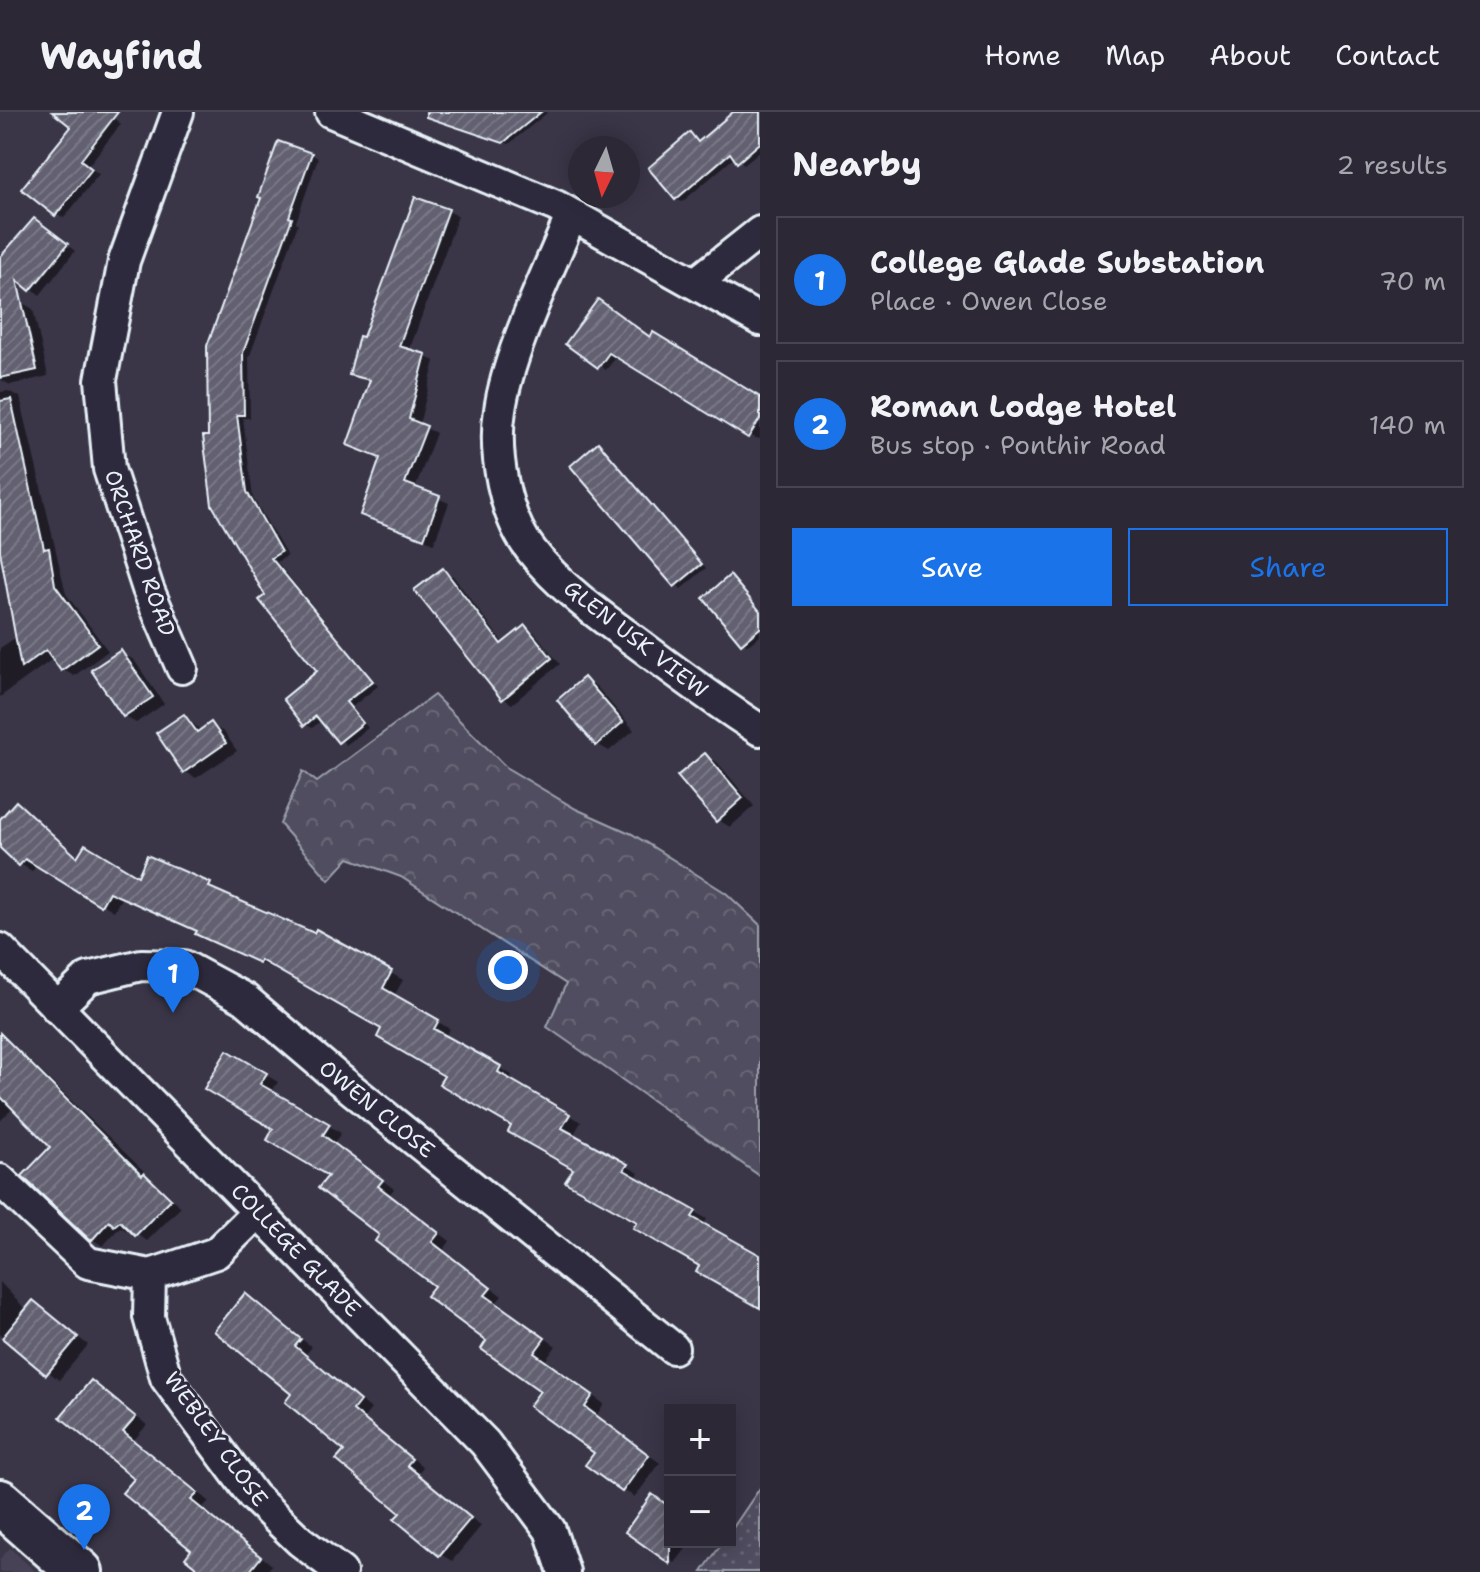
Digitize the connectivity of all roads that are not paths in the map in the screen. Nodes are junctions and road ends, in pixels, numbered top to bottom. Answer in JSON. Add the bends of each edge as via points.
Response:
{"nodes":[{"id":1,"x":178,"y":112,"type":"edge"},
{"id":2,"x":331,"y":112,"type":"edge"},
{"id":3,"x":378,"y":120,"type":"edge"},
{"id":4,"x":571,"y":216,"type":"junction"},
{"id":5,"x":760,"y":232,"type":"edge"},
{"id":6,"x":697,"y":282,"type":"junction"},
{"id":7,"x":760,"y":320,"type":"edge"},
{"id":8,"x":182,"y":668,"type":"dead end"},
{"id":9,"x":760,"y":730,"type":"edge"},
{"id":10,"x":0,"y":949,"type":"edge"},
{"id":11,"x":57,"y":1008,"type":"junction"},
{"id":12,"x":0,"y":1180,"type":"edge"},
{"id":13,"x":259,"y":1211,"type":"junction"},
{"id":14,"x":150,"y":1275,"type":"junction"},
{"id":15,"x":673,"y":1348,"type":"dead end"},
{"id":16,"x":0,"y":1502,"type":"edge"},
{"id":17,"x":80,"y":1572,"type":"edge"},
{"id":18,"x":341,"y":1572,"type":"edge"},
{"id":19,"x":564,"y":1572,"type":"edge"}],
"edges":[{"from":1,"to":8,"type":"street","name":"ORCHARD ROAD","via":[[124,261],[101,380],[109,469],[148,589]]},
{"from":2,"to":3,"type":"street"},
{"from":3,"to":4,"type":"street"},
{"from":4,"to":6,"type":"street"},
{"from":4,"to":9,"type":"street","name":"GLEN USK VIEW","via":[[500,410],[500,459],[513,516],[530,550],[591,609]]},
{"from":5,"to":6,"type":"street"},
{"from":6,"to":7,"type":"street"},
{"from":10,"to":11,"type":"street","name":"COLLEGE GLADE"},
{"from":11,"to":13,"type":"street","name":"COLLEGE GLADE"},
{"from":11,"to":15,"type":"street","name":"OWEN CLOSE","via":[[88,978],[141,965],[184,966],[245,999]]},
{"from":12,"to":14,"type":"street","via":[[88,1263]]},
{"from":13,"to":14,"type":"street","via":[[216,1253]]},
{"from":13,"to":19,"type":"street","name":"COLLEGE GLADE","via":[[485,1443],[550,1530]]},
{"from":14,"to":18,"type":"street","name":"WEBLEY CLOSE","via":[[149,1317],[166,1378],[253,1496]]},
{"from":16,"to":17,"type":"main road"}]}
